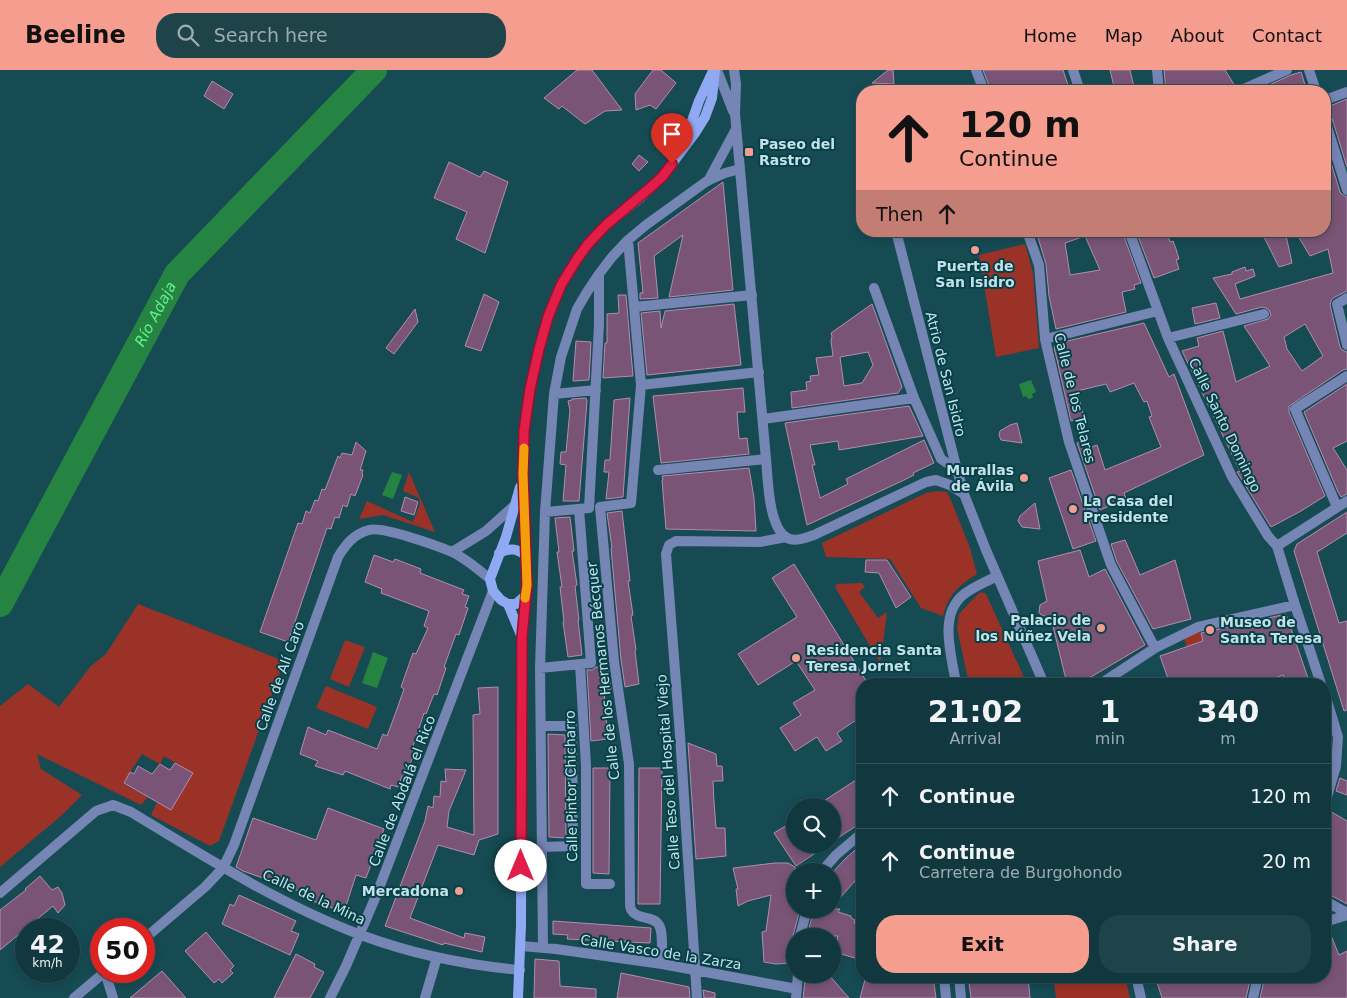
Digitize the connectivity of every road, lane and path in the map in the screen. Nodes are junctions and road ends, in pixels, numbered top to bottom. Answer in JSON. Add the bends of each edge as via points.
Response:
{"nodes":[{"id":1,"x":715,"y":70,"type":"edge"},
{"id":2,"x":722,"y":70,"type":"edge"},
{"id":3,"x":734,"y":70,"type":"edge"},
{"id":4,"x":976,"y":70,"type":"edge"},
{"id":5,"x":1073,"y":70,"type":"edge"},
{"id":6,"x":1157,"y":70,"type":"edge"},
{"id":7,"x":1288,"y":70,"type":"edge"},
{"id":8,"x":1310,"y":70,"type":"edge"},
{"id":9,"x":736,"y":84,"type":"junction"},
{"id":10,"x":982,"y":85,"type":"edge"},
{"id":11,"x":1078,"y":85,"type":"edge"},
{"id":12,"x":1158,"y":85,"type":"edge"},
{"id":13,"x":1253,"y":85,"type":"edge"},
{"id":14,"x":1314,"y":85,"type":"edge"},
{"id":15,"x":1347,"y":92,"type":"edge"},
{"id":16,"x":712,"y":98,"type":"junction"},
{"id":17,"x":728,"y":98,"type":"junction"},
{"id":18,"x":1331,"y":98,"type":"edge"},
{"id":19,"x":735,"y":114,"type":"junction"},
{"id":20,"x":736,"y":129,"type":"junction"},
{"id":21,"x":1331,"y":139,"type":"edge"},
{"id":22,"x":681,"y":152,"type":"junction"},
{"id":23,"x":740,"y":169,"type":"junction"},
{"id":24,"x":707,"y":181,"type":"junction"},
{"id":25,"x":1347,"y":190,"type":"edge"},
{"id":26,"x":898,"y":237,"type":"edge"},
{"id":27,"x":1029,"y":237,"type":"edge"},
{"id":28,"x":1131,"y":237,"type":"edge"},
{"id":29,"x":628,"y":240,"type":"junction"},
{"id":30,"x":599,"y":274,"type":"junction"},
{"id":31,"x":874,"y":288,"type":"dead end"},
{"id":32,"x":752,"y":295,"type":"junction"},
{"id":33,"x":1347,"y":298,"type":"edge"},
{"id":34,"x":634,"y":307,"type":"junction"},
{"id":35,"x":1158,"y":311,"type":"junction"},
{"id":36,"x":1264,"y":314,"type":"dead end"},
{"id":37,"x":1168,"y":338,"type":"junction"},
{"id":38,"x":1045,"y":339,"type":"junction"},
{"id":39,"x":1347,"y":345,"type":"edge"},
{"id":40,"x":759,"y":372,"type":"junction"},
{"id":41,"x":1347,"y":376,"type":"edge"},
{"id":42,"x":641,"y":385,"type":"junction"},
{"id":43,"x":596,"y":390,"type":"junction"},
{"id":44,"x":554,"y":394,"type":"junction"},
{"id":45,"x":914,"y":398,"type":"junction"},
{"id":46,"x":763,"y":419,"type":"junction"},
{"id":47,"x":766,"y":458,"type":"junction"},
{"id":48,"x":658,"y":470,"type":"dead end"},
{"id":49,"x":957,"y":470,"type":"junction"},
{"id":50,"x":523,"y":474,"type":"junction"},
{"id":51,"x":964,"y":494,"type":"junction"},
{"id":52,"x":1347,"y":501,"type":"edge"},
{"id":53,"x":515,"y":504,"type":"junction"},
{"id":54,"x":1337,"y":507,"type":"junction"},
{"id":55,"x":584,"y":509,"type":"junction"},
{"id":56,"x":545,"y":512,"type":"junction"},
{"id":57,"x":786,"y":537,"type":"junction"},
{"id":58,"x":1277,"y":546,"type":"junction"},
{"id":59,"x":452,"y":552,"type":"junction"},
{"id":60,"x":499,"y":553,"type":"junction"},
{"id":61,"x":525,"y":555,"type":"junction"},
{"id":62,"x":997,"y":576,"type":"junction"},
{"id":63,"x":490,"y":579,"type":"junction"},
{"id":64,"x":493,"y":591,"type":"junction"},
{"id":65,"x":525,"y":596,"type":"junction"},
{"id":66,"x":508,"y":604,"type":"junction"},
{"id":67,"x":1295,"y":605,"type":"junction"},
{"id":68,"x":522,"y":637,"type":"junction"},
{"id":69,"x":1155,"y":648,"type":"junction"},
{"id":70,"x":586,"y":664,"type":"junction"},
{"id":71,"x":540,"y":668,"type":"junction"},
{"id":72,"x":955,"y":678,"type":"edge"},
{"id":73,"x":1041,"y":678,"type":"edge"},
{"id":74,"x":1109,"y":678,"type":"edge"},
{"id":75,"x":1320,"y":678,"type":"edge"},
{"id":76,"x":1331,"y":714,"type":"edge"},
{"id":77,"x":540,"y":726,"type":"junction"},
{"id":78,"x":1342,"y":749,"type":"edge"},
{"id":79,"x":1331,"y":783,"type":"edge"},
{"id":80,"x":856,"y":837,"type":"edge"},
{"id":81,"x":542,"y":847,"type":"junction"},
{"id":82,"x":829,"y":863,"type":"edge"},
{"id":83,"x":223,"y":868,"type":"junction"},
{"id":84,"x":610,"y":884,"type":"dead end"},
{"id":85,"x":0,"y":893,"type":"edge"},
{"id":86,"x":1331,"y":905,"type":"edge"},
{"id":87,"x":1347,"y":914,"type":"edge"},
{"id":88,"x":1331,"y":920,"type":"edge"},
{"id":89,"x":155,"y":930,"type":"edge"},
{"id":90,"x":360,"y":934,"type":"junction"},
{"id":91,"x":521,"y":946,"type":"junction"},
{"id":92,"x":543,"y":947,"type":"junction"},
{"id":93,"x":437,"y":957,"type":"junction"},
{"id":94,"x":662,"y":964,"type":"junction"},
{"id":95,"x":520,"y":970,"type":"junction"},
{"id":96,"x":695,"y":970,"type":"junction"},
{"id":97,"x":92,"y":983,"type":"edge"},
{"id":98,"x":109,"y":983,"type":"edge"},
{"id":99,"x":945,"y":983,"type":"edge"},
{"id":100,"x":960,"y":983,"type":"edge"},
{"id":101,"x":1138,"y":983,"type":"edge"},
{"id":102,"x":1256,"y":983,"type":"edge"},
{"id":103,"x":797,"y":993,"type":"edge"},
{"id":104,"x":74,"y":998,"type":"edge"},
{"id":105,"x":114,"y":998,"type":"edge"},
{"id":106,"x":330,"y":998,"type":"edge"},
{"id":107,"x":425,"y":998,"type":"edge"},
{"id":108,"x":518,"y":998,"type":"edge"},
{"id":109,"x":697,"y":998,"type":"edge"},
{"id":110,"x":946,"y":998,"type":"edge"},
{"id":111,"x":961,"y":998,"type":"edge"},
{"id":112,"x":1141,"y":998,"type":"edge"},
{"id":113,"x":1253,"y":998,"type":"edge"}],
"edges":[{"from":1,"to":16,"type":"main road"},
{"from":1,"to":17,"type":"street"},
{"from":1,"to":22,"type":"main road","via":[[699,101]]},
{"from":2,"to":9,"type":"street"},
{"from":3,"to":9,"type":"street"},
{"from":4,"to":10,"type":"street"},
{"from":5,"to":11,"type":"street"},
{"from":6,"to":12,"type":"street"},
{"from":7,"to":13,"type":"street"},
{"from":8,"to":14,"type":"street"},
{"from":9,"to":19,"type":"street"},
{"from":15,"to":18,"type":"street"},
{"from":16,"to":17,"type":"street"},
{"from":16,"to":22,"type":"main road","via":[[705,117]]},
{"from":17,"to":19,"type":"street"},
{"from":19,"to":20,"type":"street"},
{"from":20,"to":23,"type":"street"},
{"from":20,"to":24,"type":"street"},
{"from":21,"to":25,"type":"street"},
{"from":22,"to":50,"type":"main road","via":[[662,177],[588,244],[561,285],[548,317],[530,389],[524,431]]},
{"from":23,"to":24,"type":"street"},
{"from":23,"to":32,"type":"street"},
{"from":24,"to":29,"type":"street"},
{"from":26,"to":49,"type":"street","name":"Atrio de San Isidro"},
{"from":27,"to":38,"type":"street","name":"Calle de los Telares","via":[[1039,265]]},
{"from":28,"to":35,"type":"street","name":"Calle Santo Domingo"},
{"from":29,"to":30,"type":"street"},
{"from":29,"to":34,"type":"street"},
{"from":30,"to":43,"type":"street"},
{"from":30,"to":44,"type":"street","via":[[577,310],[561,357]]},
{"from":31,"to":45,"type":"street"},
{"from":32,"to":34,"type":"street"},
{"from":32,"to":40,"type":"street"},
{"from":33,"to":39,"type":"street","via":[[1337,304]]},
{"from":34,"to":42,"type":"street"},
{"from":35,"to":37,"type":"street","name":"Calle Santo Domingo"},
{"from":35,"to":38,"type":"street"},
{"from":36,"to":37,"type":"street"},
{"from":37,"to":58,"type":"street","name":"Calle Santo Domingo","via":[[1232,477]]},
{"from":38,"to":69,"type":"street","name":"Calle de los Telares","via":[[1069,442],[1112,566]]},
{"from":40,"to":42,"type":"street"},
{"from":40,"to":46,"type":"street"},
{"from":41,"to":54,"type":"street","via":[[1295,409]]},
{"from":42,"to":94,"type":"street","name":"Calle de los Hermanos Bécquer","via":[[631,503],[600,507],[614,660],[629,764],[630,903],[632,911],[658,924]]},
{"from":43,"to":44,"type":"street"},
{"from":43,"to":55,"type":"street"},
{"from":44,"to":56,"type":"street"},
{"from":45,"to":46,"type":"street"},
{"from":45,"to":49,"type":"street","via":[[941,459]]},
{"from":46,"to":47,"type":"street"},
{"from":47,"to":48,"type":"street"},
{"from":47,"to":57,"type":"street","via":[[772,514]]},
{"from":49,"to":51,"type":"street","name":"Atrio de San Isidro"},
{"from":50,"to":53,"type":"main road"},
{"from":50,"to":61,"type":"main road"},
{"from":51,"to":57,"type":"street","via":[[936,480],[926,482],[814,535],[797,540]]},
{"from":51,"to":62,"type":"street"},
{"from":52,"to":54,"type":"street"},
{"from":53,"to":59,"type":"street","via":[[486,531]]},
{"from":53,"to":60,"type":"main road"},
{"from":54,"to":58,"type":"street"},
{"from":55,"to":56,"type":"street"},
{"from":55,"to":70,"type":"street","name":"Calle Pintor Chicharro"},
{"from":56,"to":71,"type":"street"},
{"from":57,"to":96,"type":"street","name":"Calle Teso del Hospital Viejo","via":[[760,542],[676,541],[669,545],[666,554]]},
{"from":58,"to":67,"type":"street"},
{"from":59,"to":63,"type":"street","name":"Calle de Alí Caro"},
{"from":59,"to":83,"type":"street","name":"Calle de Alí Caro","via":[[387,530],[371,529],[346,543],[338,556]]},
{"from":60,"to":61,"type":"main road","via":[[519,550]]},
{"from":60,"to":63,"type":"main road"},
{"from":61,"to":65,"type":"main road"},
{"from":62,"to":72,"type":"street","via":[[962,596],[949,616]]},
{"from":62,"to":73,"type":"street"},
{"from":63,"to":64,"type":"main road"},
{"from":64,"to":66,"type":"main road"},
{"from":64,"to":90,"type":"street","name":"Calle de Abdalá el Rico"},
{"from":65,"to":66,"type":"main road","via":[[516,604]]},
{"from":65,"to":68,"type":"main road"},
{"from":66,"to":68,"type":"main road"},
{"from":67,"to":69,"type":"street","via":[[1198,627]]},
{"from":67,"to":75,"type":"street"},
{"from":68,"to":91,"type":"main road"},
{"from":69,"to":74,"type":"street"},
{"from":70,"to":71,"type":"street"},
{"from":70,"to":84,"type":"street","name":"Calle Pintor Chicharro","via":[[586,884]]},
{"from":71,"to":77,"type":"street"},
{"from":76,"to":78,"type":"street"},
{"from":77,"to":81,"type":"street"},
{"from":77,"to":81,"type":"street","via":[[572,726],[573,846]]},
{"from":78,"to":79,"type":"street"},
{"from":80,"to":82,"type":"street"},
{"from":81,"to":92,"type":"street"},
{"from":83,"to":85,"type":"street","name":"Calle de la Mina","via":[[131,812],[113,805],[96,811]]},
{"from":83,"to":89,"type":"street","name":"Calle de Alí Caro"},
{"from":83,"to":90,"type":"street","name":"Calle de la Mina","via":[[301,909]]},
{"from":86,"to":87,"type":"street"},
{"from":87,"to":88,"type":"street"},
{"from":90,"to":93,"type":"street","name":"Calle de la Mina"},
{"from":90,"to":106,"type":"street","name":"Calle de Abdalá el Rico"},
{"from":91,"to":92,"type":"street","name":"Calle Vasco de la Zarza"},
{"from":91,"to":95,"type":"main road"},
{"from":92,"to":94,"type":"street","name":"Calle Vasco de la Zarza"},
{"from":93,"to":95,"type":"street","name":"Calle de la Mina"},
{"from":93,"to":107,"type":"street"},
{"from":94,"to":96,"type":"street","name":"Calle Vasco de la Zarza"},
{"from":95,"to":108,"type":"main road"},
{"from":96,"to":103,"type":"street","name":"Calle Vasco de la Zarza"},
{"from":96,"to":109,"type":"street","name":"Calle Teso del Hospital Viejo"},
{"from":97,"to":104,"type":"street"},
{"from":98,"to":105,"type":"street"},
{"from":99,"to":110,"type":"street"},
{"from":100,"to":111,"type":"street"},
{"from":101,"to":112,"type":"street"},
{"from":102,"to":113,"type":"street"}]}
